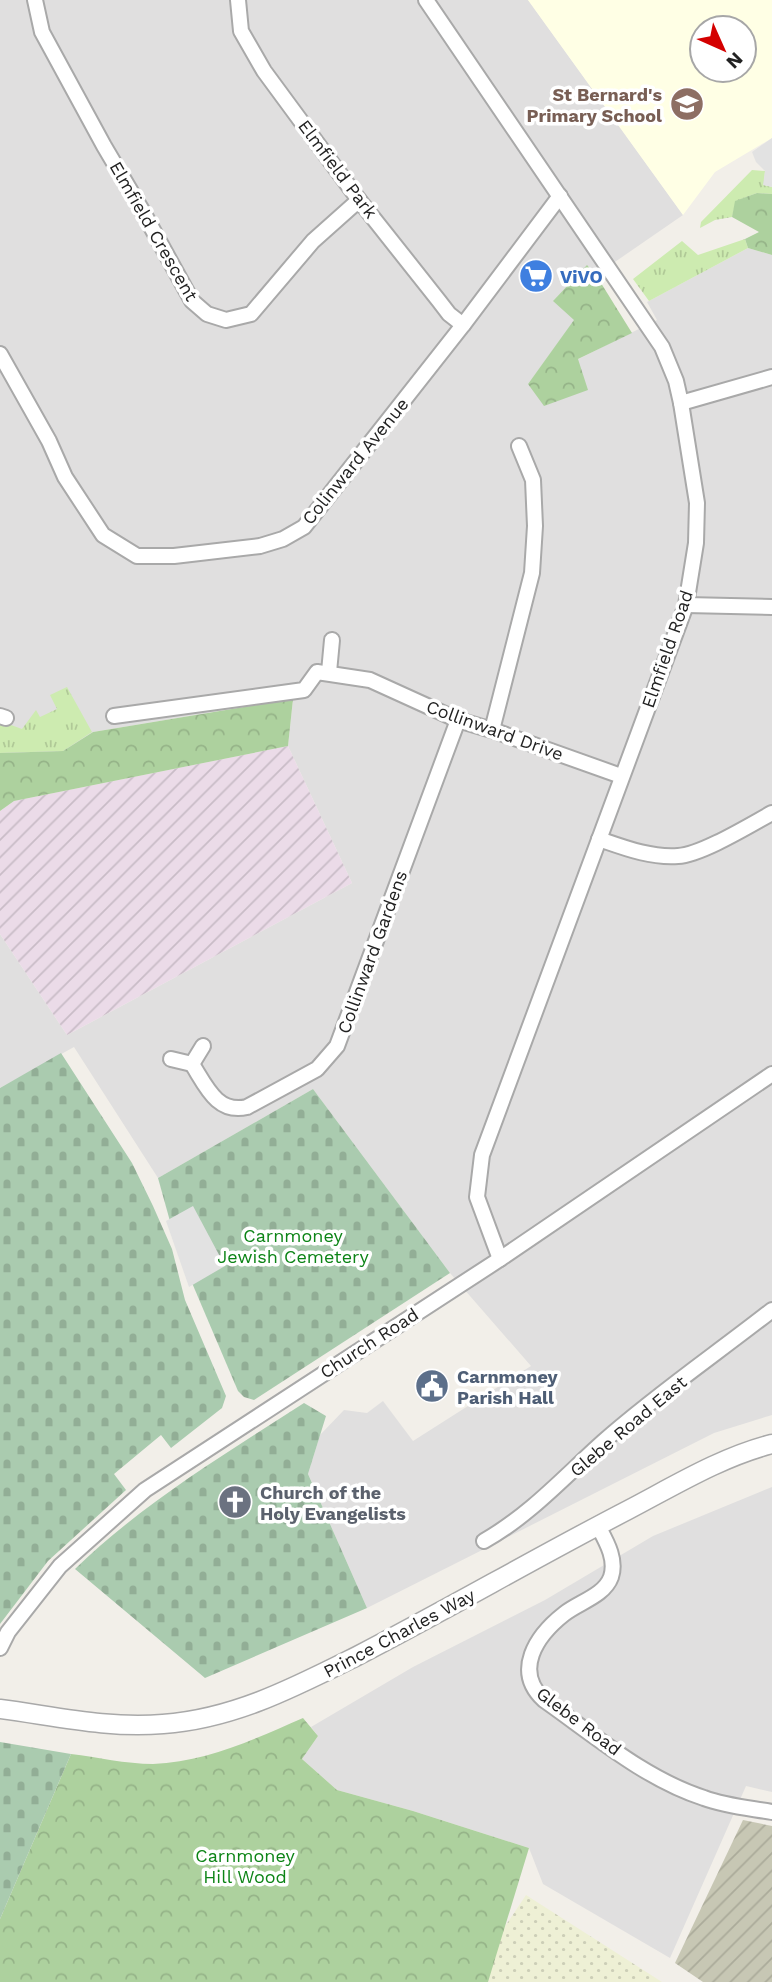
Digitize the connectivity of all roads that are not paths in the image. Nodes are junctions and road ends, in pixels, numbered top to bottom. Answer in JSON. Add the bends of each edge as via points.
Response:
{"nodes":[{"id":1,"x":35,"y":0,"type":"edge"},
{"id":2,"x":238,"y":0,"type":"edge"},
{"id":3,"x":426,"y":0,"type":"edge"},
{"id":4,"x":560,"y":196,"type":"junction"},
{"id":5,"x":359,"y":200,"type":"junction"},
{"id":6,"x":463,"y":325,"type":"junction"},
{"id":7,"x":0,"y":354,"type":"edge"},
{"id":8,"x":772,"y":377,"type":"edge"},
{"id":9,"x":681,"y":404,"type":"junction"},
{"id":10,"x":519,"y":446,"type":"dead end"},
{"id":11,"x":686,"y":605,"type":"junction"},
{"id":12,"x":772,"y":607,"type":"edge"},
{"id":13,"x":332,"y":639,"type":"dead end"},
{"id":14,"x":329,"y":672,"type":"junction"},
{"id":15,"x":114,"y":716,"type":"dead end"},
{"id":16,"x":458,"y":720,"type":"junction"},
{"id":17,"x":492,"y":730,"type":"junction"},
{"id":18,"x":621,"y":776,"type":"junction"},
{"id":19,"x":772,"y":813,"type":"edge"},
{"id":20,"x":599,"y":839,"type":"junction"},
{"id":21,"x":203,"y":1046,"type":"dead end"},
{"id":22,"x":171,"y":1059,"type":"dead end"},
{"id":23,"x":192,"y":1064,"type":"junction"},
{"id":24,"x":772,"y":1074,"type":"edge"},
{"id":25,"x":500,"y":1259,"type":"junction"},
{"id":26,"x":772,"y":1310,"type":"edge"},
{"id":27,"x":772,"y":1444,"type":"edge"},
{"id":28,"x":598,"y":1526,"type":"junction"},
{"id":29,"x":484,"y":1541,"type":"dead end"},
{"id":30,"x":0,"y":1648,"type":"edge"},
{"id":31,"x":0,"y":1709,"type":"edge"},
{"id":32,"x":772,"y":1812,"type":"edge"}],
"edges":[{"from":1,"to":5,"type":"street","name":"Elmfield Crescent","via":[[42,32],[104,146],[192,301],[207,314],[226,320],[251,314],[313,241]]},
{"from":2,"to":5,"type":"street","name":"Elmfield Park","via":[[241,31],[264,71]]},
{"from":3,"to":4,"type":"street","name":"Elmfield Road"},
{"from":4,"to":6,"type":"street","name":"Colinward Avenue"},
{"from":4,"to":9,"type":"street","name":"Elmfield Road","via":[[662,347]]},
{"from":5,"to":6,"type":"street","name":"Elmfield Park","via":[[449,314]]},
{"from":6,"to":7,"type":"street","name":"Colinward Avenue","via":[[304,527],[260,546],[174,556],[137,556],[103,536],[65,477]]},
{"from":8,"to":9,"type":"street"},
{"from":9,"to":11,"type":"street","name":"Elmfield Road","via":[[697,503]]},
{"from":10,"to":17,"type":"street","via":[[533,480],[532,573]]},
{"from":11,"to":12,"type":"street"},
{"from":11,"to":18,"type":"street","name":"Elmfield Road"},
{"from":13,"to":14,"type":"street"},
{"from":14,"to":15,"type":"street","via":[[317,672],[304,690]]},
{"from":14,"to":16,"type":"street","name":"Collinward Drive","via":[[370,680]]},
{"from":16,"to":17,"type":"street","name":"Collinward Drive"},
{"from":16,"to":23,"type":"street","name":"Collinward Gardens","via":[[338,1046],[317,1069],[237,1110],[211,1095]]},
{"from":17,"to":18,"type":"street","name":"Collinward Drive"},
{"from":18,"to":20,"type":"street","name":"Elmfield Road"},
{"from":19,"to":20,"type":"street","via":[[681,856],[649,855]]},
{"from":20,"to":25,"type":"street","name":"Elmfield Road","via":[[482,1155],[477,1197]]},
{"from":21,"to":23,"type":"street"},
{"from":22,"to":23,"type":"street"},
{"from":24,"to":25,"type":"street","name":"Church Road"},
{"from":25,"to":30,"type":"street","name":"Church Road","via":[[129,1502],[60,1566]]},
{"from":26,"to":29,"type":"street","name":"Glebe Road East","via":[[604,1441],[534,1507]]},
{"from":27,"to":28,"type":"street","name":"Prince Charles Way","via":[[695,1475]]},
{"from":28,"to":31,"type":"street","name":"Prince Charles Way","via":[[406,1631],[253,1705],[164,1724],[119,1725]]},
{"from":28,"to":32,"type":"street","name":"Glebe Road","via":[[611,1553],[610,1580],[536,1643],[528,1677],[533,1690],[674,1787],[705,1799]]}]}
